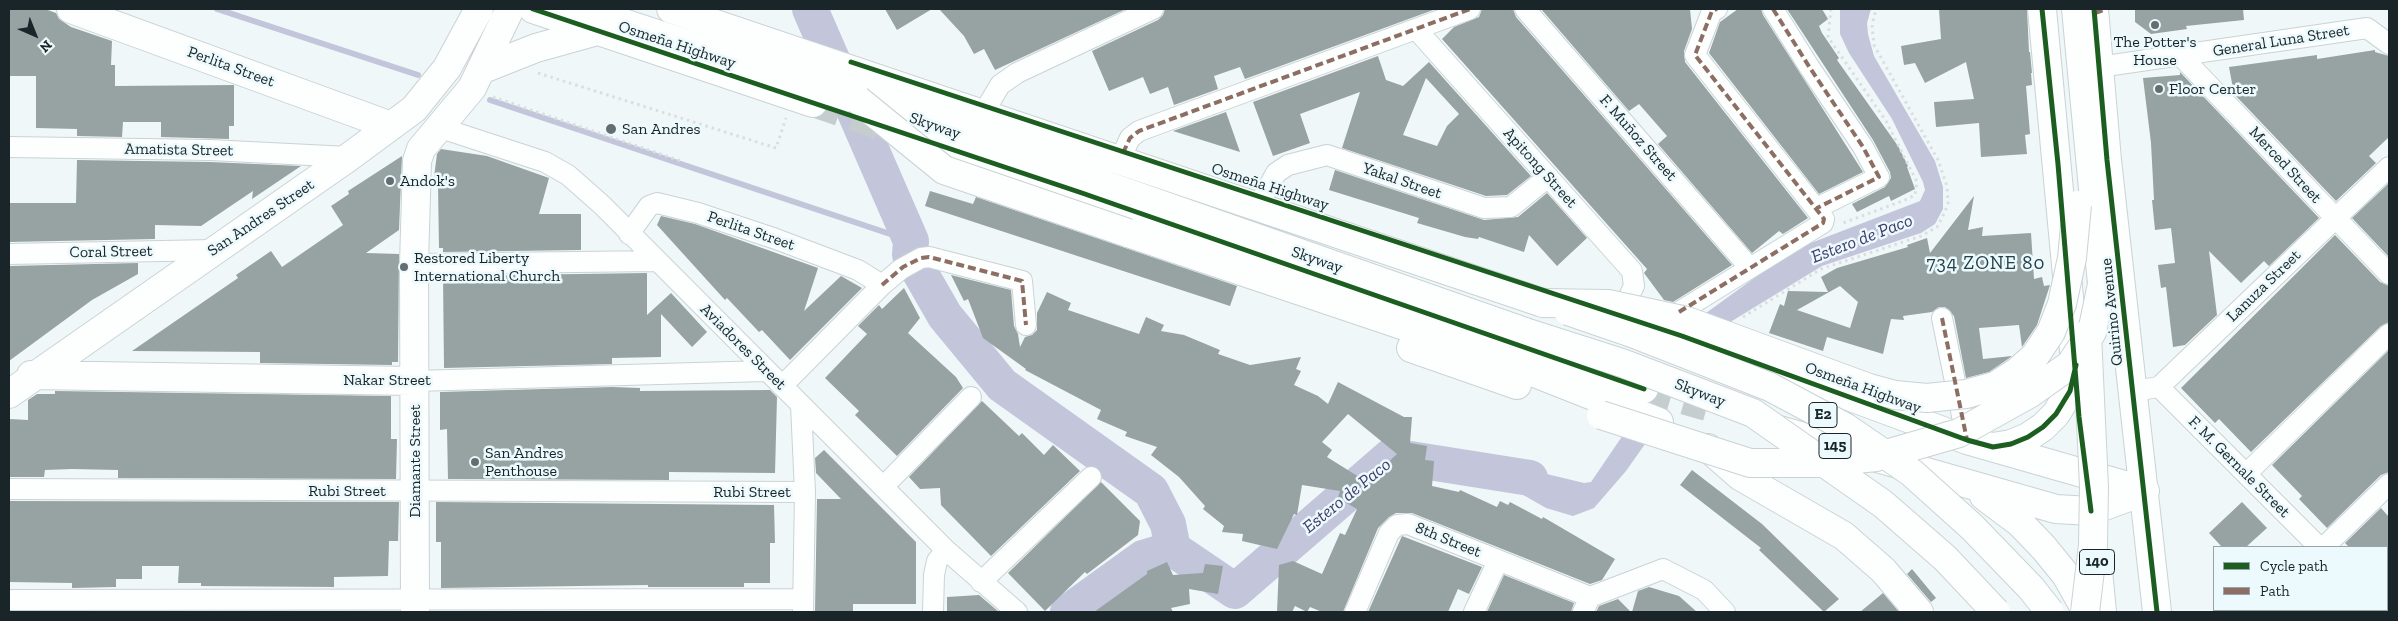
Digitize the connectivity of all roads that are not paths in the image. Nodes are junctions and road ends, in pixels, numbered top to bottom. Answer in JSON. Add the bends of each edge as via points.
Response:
{"nodes":[{"id":1,"x":71,"y":9,"type":"edge"},
{"id":2,"x":479,"y":9,"type":"edge"},
{"id":3,"x":510,"y":9,"type":"edge"},
{"id":4,"x":533,"y":9,"type":"edge"},
{"id":5,"x":581,"y":9,"type":"edge"},
{"id":6,"x":671,"y":9,"type":"edge"},
{"id":7,"x":694,"y":9,"type":"edge"},
{"id":8,"x":1153,"y":9,"type":"edge"},
{"id":9,"x":1470,"y":9,"type":"edge"},
{"id":10,"x":1525,"y":9,"type":"edge"},
{"id":11,"x":1713,"y":9,"type":"edge"},
{"id":12,"x":1773,"y":9,"type":"edge"},
{"id":13,"x":2042,"y":9,"type":"edge"},
{"id":14,"x":2058,"y":9,"type":"edge"},
{"id":15,"x":2093,"y":10,"type":"edge"},
{"id":16,"x":1416,"y":29,"type":"junction"},
{"id":17,"x":597,"y":31,"type":"junction"},
{"id":18,"x":786,"y":39,"type":"dead end"},
{"id":19,"x":2389,"y":44,"type":"edge"},
{"id":20,"x":2182,"y":56,"type":"junction"},
{"id":21,"x":851,"y":62,"type":"dead end"},
{"id":22,"x":2099,"y":67,"type":"junction"},
{"id":23,"x":485,"y":73,"type":"junction"},
{"id":24,"x":804,"y":100,"type":"tunnel mouth"},
{"id":25,"x":858,"y":100,"type":"junction"},
{"id":26,"x":987,"y":107,"type":"junction"},
{"id":27,"x":391,"y":126,"type":"junction"},
{"id":28,"x":884,"y":127,"type":"tunnel mouth"},
{"id":29,"x":441,"y":128,"type":"junction"},
{"id":30,"x":9,"y":147,"type":"edge"},
{"id":31,"x":1123,"y":153,"type":"junction"},
{"id":32,"x":349,"y":157,"type":"junction"},
{"id":33,"x":2389,"y":168,"type":"edge"},
{"id":34,"x":1548,"y":177,"type":"junction"},
{"id":35,"x":1263,"y":197,"type":"junction"},
{"id":36,"x":2077,"y":205,"type":"junction"},
{"id":37,"x":1817,"y":208,"type":"junction"},
{"id":38,"x":2335,"y":218,"type":"junction"},
{"id":39,"x":630,"y":234,"type":"junction"},
{"id":40,"x":213,"y":250,"type":"junction"},
{"id":41,"x":9,"y":254,"type":"edge"},
{"id":42,"x":656,"y":261,"type":"junction"},
{"id":43,"x":414,"y":264,"type":"junction"},
{"id":44,"x":1750,"y":268,"type":"junction"},
{"id":45,"x":1246,"y":273,"type":"junction"},
{"id":46,"x":2389,"y":274,"type":"edge"},
{"id":47,"x":882,"y":285,"type":"junction"},
{"id":48,"x":1543,"y":303,"type":"junction"},
{"id":49,"x":1620,"y":315,"type":"junction"},
{"id":50,"x":1942,"y":318,"type":"dead end"},
{"id":51,"x":1681,"y":324,"type":"joint"},
{"id":52,"x":1026,"y":325,"type":"dead end"},
{"id":53,"x":2389,"y":334,"type":"edge"},
{"id":54,"x":1724,"y":350,"type":"tunnel mouth"},
{"id":55,"x":2076,"y":364,"type":"junction"},
{"id":56,"x":766,"y":371,"type":"junction"},
{"id":57,"x":22,"y":376,"type":"edge"},
{"id":58,"x":414,"y":381,"type":"junction"},
{"id":59,"x":782,"y":386,"type":"junction"},
{"id":60,"x":1644,"y":389,"type":"tunnel mouth"},
{"id":61,"x":2146,"y":389,"type":"junction"},
{"id":62,"x":9,"y":394,"type":"edge"},
{"id":63,"x":971,"y":397,"type":"dead end"},
{"id":64,"x":801,"y":405,"type":"junction"},
{"id":65,"x":1707,"y":407,"type":"tunnel mouth"},
{"id":66,"x":1925,"y":425,"type":"junction"},
{"id":67,"x":1967,"y":440,"type":"junction"},
{"id":68,"x":1993,"y":447,"type":"junction"},
{"id":69,"x":1910,"y":468,"type":"junction"},
{"id":70,"x":2246,"y":474,"type":"junction"},
{"id":71,"x":2086,"y":475,"type":"junction"},
{"id":72,"x":1091,"y":477,"type":"dead end"},
{"id":73,"x":1963,"y":484,"type":"junction"},
{"id":74,"x":2389,"y":484,"type":"edge"},
{"id":75,"x":883,"y":487,"type":"junction"},
{"id":76,"x":9,"y":489,"type":"edge"},
{"id":77,"x":415,"y":491,"type":"junction"},
{"id":78,"x":2145,"y":491,"type":"junction"},
{"id":79,"x":805,"y":492,"type":"junction"},
{"id":80,"x":2091,"y":512,"type":"junction"},
{"id":81,"x":2318,"y":546,"type":"edge"},
{"id":82,"x":2325,"y":546,"type":"edge"},
{"id":83,"x":946,"y":550,"type":"junction"},
{"id":84,"x":1498,"y":561,"type":"junction"},
{"id":85,"x":981,"y":582,"type":"junction"},
{"id":86,"x":9,"y":600,"type":"edge"},
{"id":87,"x":1586,"y":605,"type":"edge"},
{"id":88,"x":803,"y":606,"type":"edge"},
{"id":89,"x":415,"y":607,"type":"edge"},
{"id":90,"x":1013,"y":611,"type":"edge"},
{"id":91,"x":933,"y":612,"type":"edge"},
{"id":92,"x":1355,"y":612,"type":"edge"},
{"id":93,"x":1474,"y":612,"type":"edge"},
{"id":94,"x":1725,"y":612,"type":"edge"},
{"id":95,"x":1918,"y":612,"type":"edge"},
{"id":96,"x":1996,"y":612,"type":"edge"},
{"id":97,"x":2050,"y":612,"type":"edge"},
{"id":98,"x":2086,"y":612,"type":"edge"},
{"id":99,"x":2102,"y":612,"type":"edge"},
{"id":100,"x":2157,"y":612,"type":"edge"}],
"edges":[{"from":1,"to":27,"type":"main road","name":"Perlita Street"},
{"from":2,"to":27,"type":"main road","name":"San Andres Street","via":[[435,85],[414,109]]},
{"from":3,"to":23,"type":"main road","name":"Diamante Street"},
{"from":4,"to":17,"type":"main road","name":"Osmeña Highway"},
{"from":5,"to":25,"type":"main road","name":"Skyway","number":"E2"},
{"from":6,"to":48,"type":"main road","name":"Skyway","number":"E2"},
{"from":7,"to":18,"type":"main road"},
{"from":8,"to":26,"type":"street","via":[[1017,73],[1000,85]]},
{"from":9,"to":16,"type":"street"},
{"from":10,"to":44,"type":"street","name":"F. Muñoz Street"},
{"from":11,"to":37,"type":"street","via":[[1695,55]]},
{"from":12,"to":37,"type":"street","via":[[1879,177]]},
{"from":13,"to":55,"type":"main road","number":"140"},
{"from":14,"to":36,"type":"main road"},
{"from":15,"to":22,"type":"main road","name":"Quirino Avenue"},
{"from":15,"to":45,"type":"main road","bridge":true,"via":[[2102,284],[2092,332],[2070,365],[2029,394],[1959,433],[1876,457],[1816,463],[1750,463],[1643,430],[1347,326]]},
{"from":16,"to":31,"type":"street","via":[[1139,131],[1130,138]]},
{"from":16,"to":34,"type":"street","name":"Apitong Street"},
{"from":17,"to":23,"type":"main road"},
{"from":17,"to":24,"type":"main road","name":"Osmeña Highway"},
{"from":19,"to":20,"type":"street","name":"General Luna Street","via":[[2367,28]]},
{"from":20,"to":22,"type":"street","name":"General Luna Street"},
{"from":20,"to":38,"type":"street","name":"Merced Street"},
{"from":21,"to":26,"type":"main road","name":"Osmeña Highway"},
{"from":22,"to":61,"type":"main road","name":"Quirino Avenue"},
{"from":23,"to":29,"type":"main road","name":"Diamante Street"},
{"from":25,"to":45,"type":"main road","bridge":true,"via":[[944,170]]},
{"from":25,"to":96,"type":"main road","name":"Skyway","number":"E2","bridge":true,"via":[[1622,363],[1753,413],[1884,504],[1945,558]]},
{"from":26,"to":31,"type":"main road","name":"Osmeña Highway"},
{"from":27,"to":32,"type":"main road","name":"San Andres Street"},
{"from":28,"to":60,"type":"main road"},
{"from":29,"to":39,"type":"street","name":"Aviadores Street","via":[[545,162],[568,175]]},
{"from":29,"to":43,"type":"main road","name":"Diamante Street","via":[[421,150],[417,161]]},
{"from":30,"to":32,"type":"street","name":"Amatista Street","via":[[210,150]]},
{"from":31,"to":35,"type":"main road","name":"Osmeña Highway"},
{"from":32,"to":40,"type":"main road","name":"San Andres Street"},
{"from":33,"to":38,"type":"street","name":"Lanuza Street"},
{"from":34,"to":35,"type":"street","name":"Yakal Street","via":[[1512,207],[1484,208],[1327,155],[1288,165],[1276,173]]},
{"from":34,"to":49,"type":"street","name":"Apitong Street","via":[[1632,271],[1634,286]]},
{"from":35,"to":49,"type":"main road","name":"Osmeña Highway"},
{"from":36,"to":48,"type":"main road","bridge":true,"via":[[2072,258],[2062,304],[2051,332],[2034,356],[2017,372],[1995,386],[1966,394],[1927,398],[1895,395],[1862,386],[1687,321],[1608,304]]},
{"from":36,"to":98,"type":"main road","bridge":true,"via":[[2084,277],[2094,487],[2093,545]]},
{"from":37,"to":44,"type":"street","via":[[1824,218],[1823,223]]},
{"from":38,"to":46,"type":"street","name":"Merced Street"},
{"from":38,"to":61,"type":"street","name":"Lanuza Street"},
{"from":39,"to":42,"type":"street","name":"Aviadores Street"},
{"from":39,"to":47,"type":"street","name":"Perlita Street","via":[[649,206],[657,203],[776,239],[858,270]]},
{"from":40,"to":41,"type":"street","name":"Coral Street"},
{"from":40,"to":57,"type":"main road","name":"San Andres Street"},
{"from":42,"to":43,"type":"street"},
{"from":42,"to":56,"type":"street","name":"Aviadores Street"},
{"from":43,"to":58,"type":"main road","name":"Diamante Street"},
{"from":44,"to":51,"type":"street"},
{"from":45,"to":95,"type":"main road","via":[[1479,351],[1664,424],[1708,448],[1740,476],[1844,536],[1883,570]]},
{"from":47,"to":52,"type":"street","via":[[903,267],[930,257],[1022,281]]},
{"from":47,"to":59,"type":"street"},
{"from":48,"to":97,"type":"main road","name":"Skyway","number":"E2","bridge":true,"via":[[1632,333],[1770,387],[1845,427],[1912,473],[1972,527]]},
{"from":49,"to":51,"type":"main road","name":"Osmeña Highway"},
{"from":50,"to":67,"type":"street"},
{"from":53,"to":70,"type":"street"},
{"from":54,"to":66,"type":"main road","name":"Osmeña Highway"},
{"from":55,"to":68,"type":"main road","via":[[2070,391],[2056,414],[2028,437]]},
{"from":55,"to":71,"type":"main road","number":"140"},
{"from":56,"to":58,"type":"street","name":"Nakar Street"},
{"from":56,"to":59,"type":"street","name":"Aviadores Street"},
{"from":57,"to":58,"type":"main road","name":"Nakar Street"},
{"from":57,"to":62,"type":"main road","name":"San Andres Street"},
{"from":58,"to":77,"type":"main road","name":"Diamante Street"},
{"from":59,"to":64,"type":"street","name":"Aviadores Street"},
{"from":61,"to":70,"type":"street","name":"F. M. Gernale Street"},
{"from":61,"to":78,"type":"main road","name":"Quirino Avenue"},
{"from":63,"to":75,"type":"street"},
{"from":64,"to":75,"type":"street","name":"Aviadores Street"},
{"from":64,"to":79,"type":"street"},
{"from":65,"to":69,"type":"main road","number":"145"},
{"from":66,"to":67,"type":"main road","name":"Osmeña Highway"},
{"from":66,"to":69,"type":"main road"},
{"from":67,"to":68,"type":"main road","name":"Osmeña Highway"},
{"from":68,"to":71,"type":"main road","name":"Osmeña Highway"},
{"from":69,"to":73,"type":"main road","number":"145"},
{"from":70,"to":81,"type":"street","name":"F. M. Gernale Street"},
{"from":71,"to":78,"type":"main road","name":"Osmeña Highway"},
{"from":71,"to":80,"type":"main road","number":"140"},
{"from":72,"to":85,"type":"street"},
{"from":73,"to":80,"type":"main road","number":"145","via":[[2056,509]]},
{"from":73,"to":98,"type":"main road","via":[[2020,523],[2066,575]]},
{"from":74,"to":82,"type":"street"},
{"from":75,"to":83,"type":"street","name":"Aviadores Street"},
{"from":76,"to":77,"type":"street","name":"Rubi Street"},
{"from":77,"to":79,"type":"street","name":"Rubi Street"},
{"from":77,"to":89,"type":"main road","name":"Diamante Street"},
{"from":78,"to":80,"type":"main road","number":"145"},
{"from":78,"to":100,"type":"main road","name":"Quirino Avenue"},
{"from":79,"to":88,"type":"street"},
{"from":80,"to":99,"type":"main road","number":"140"},
{"from":83,"to":85,"type":"street","name":"Aviadores Street"},
{"from":83,"to":91,"type":"street","via":[[937,561],[934,575]]},
{"from":84,"to":87,"type":"street","name":"8th Street"},
{"from":84,"to":92,"type":"street","name":"8th Street","via":[[1408,524],[1397,525],[1389,533]]},
{"from":84,"to":93,"type":"street"},
{"from":85,"to":90,"type":"street","name":"Aviadores Street"},
{"from":86,"to":89,"type":"street"},
{"from":87,"to":94,"type":"street","via":[[1663,568],[1704,590]]},
{"from":88,"to":89,"type":"street"}]}
